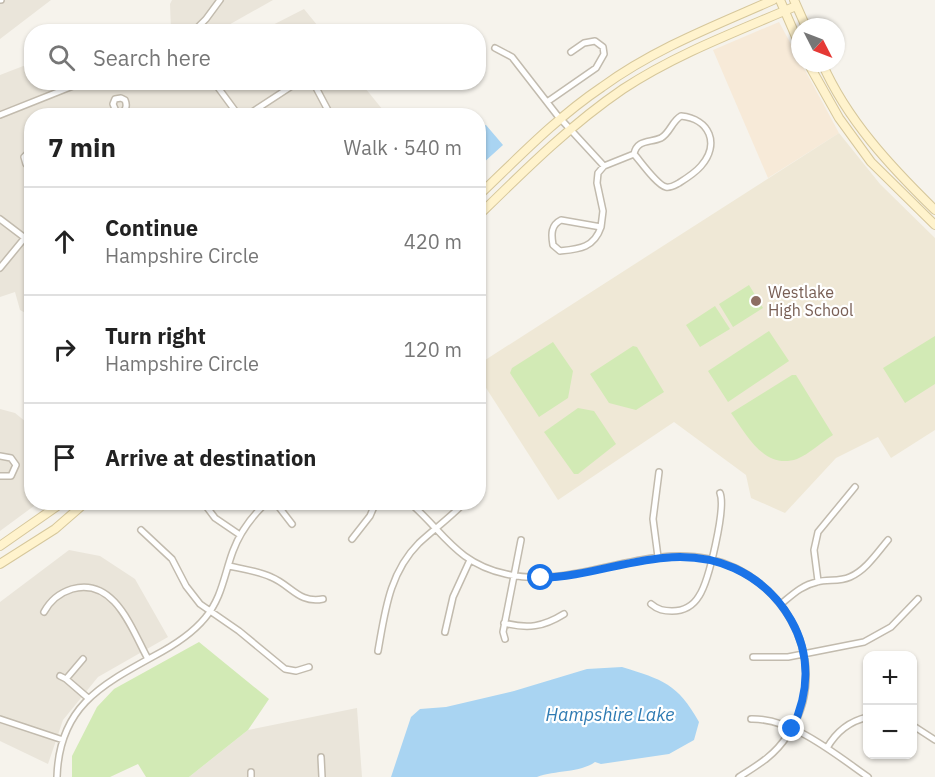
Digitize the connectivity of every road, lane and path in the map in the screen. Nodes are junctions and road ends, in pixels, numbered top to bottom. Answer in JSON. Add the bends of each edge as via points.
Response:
{"nodes":[{"id":1,"x":220,"y":0,"type":"edge"},
{"id":2,"x":773,"y":0,"type":"edge"},
{"id":3,"x":780,"y":0,"type":"edge"},
{"id":4,"x":795,"y":3,"type":"edge"},
{"id":5,"x":785,"y":11,"type":"junction"},
{"id":6,"x":802,"y":18,"type":"edge"},
{"id":7,"x":201,"y":24,"type":"edge"},
{"id":8,"x":791,"y":25,"type":"edge"},
{"id":9,"x":718,"y":40,"type":"junction"},
{"id":10,"x":495,"y":48,"type":"dead end"},
{"id":11,"x":661,"y":51,"type":"junction"},
{"id":12,"x":571,"y":52,"type":"dead end"},
{"id":13,"x":666,"y":64,"type":"junction"},
{"id":14,"x":813,"y":72,"type":"edge"},
{"id":15,"x":827,"y":72,"type":"edge"},
{"id":16,"x":64,"y":90,"type":"edge"},
{"id":17,"x":220,"y":90,"type":"edge"},
{"id":18,"x":286,"y":90,"type":"edge"},
{"id":19,"x":317,"y":90,"type":"edge"},
{"id":20,"x":547,"y":102,"type":"junction"},
{"id":21,"x":233,"y":108,"type":"edge"},
{"id":22,"x":258,"y":108,"type":"edge"},
{"id":23,"x":327,"y":108,"type":"edge"},
{"id":24,"x":0,"y":115,"type":"edge"},
{"id":25,"x":560,"y":119,"type":"junction"},
{"id":26,"x":570,"y":130,"type":"junction"},
{"id":27,"x":634,"y":154,"type":"junction"},
{"id":28,"x":871,"y":162,"type":"junction"},
{"id":29,"x":604,"y":166,"type":"junction"},
{"id":30,"x":896,"y":170,"type":"junction"},
{"id":31,"x":486,"y":188,"type":"edge"},
{"id":32,"x":486,"y":209,"type":"edge"},
{"id":33,"x":935,"y":210,"type":"edge"},
{"id":34,"x":0,"y":219,"type":"edge"},
{"id":35,"x":935,"y":225,"type":"edge"},
{"id":36,"x":601,"y":227,"type":"junction"},
{"id":37,"x":24,"y":236,"type":"edge"},
{"id":38,"x":24,"y":238,"type":"edge"},
{"id":39,"x":0,"y":268,"type":"edge"},
{"id":40,"x":0,"y":456,"type":"edge"},
{"id":41,"x":659,"y":472,"type":"dead end"},
{"id":42,"x":0,"y":476,"type":"edge"},
{"id":43,"x":855,"y":487,"type":"dead end"},
{"id":44,"x":720,"y":493,"type":"dead end"},
{"id":45,"x":52,"y":510,"type":"edge"},
{"id":46,"x":77,"y":510,"type":"edge"},
{"id":47,"x":209,"y":510,"type":"edge"},
{"id":48,"x":259,"y":510,"type":"edge"},
{"id":49,"x":281,"y":510,"type":"edge"},
{"id":50,"x":373,"y":510,"type":"edge"},
{"id":51,"x":416,"y":510,"type":"edge"},
{"id":52,"x":456,"y":510,"type":"edge"},
{"id":53,"x":292,"y":524,"type":"dead end"},
{"id":54,"x":141,"y":530,"type":"dead end"},
{"id":55,"x":435,"y":530,"type":"junction"},
{"id":56,"x":240,"y":535,"type":"junction"},
{"id":57,"x":352,"y":539,"type":"dead end"},
{"id":58,"x":521,"y":540,"type":"dead end"},
{"id":59,"x":888,"y":540,"type":"dead end"},
{"id":60,"x":0,"y":546,"type":"edge"},
{"id":61,"x":658,"y":557,"type":"junction"},
{"id":62,"x":470,"y":560,"type":"junction"},
{"id":63,"x":711,"y":560,"type":"junction"},
{"id":64,"x":0,"y":564,"type":"edge"},
{"id":65,"x":229,"y":566,"type":"junction"},
{"id":66,"x":514,"y":576,"type":"junction"},
{"id":67,"x":818,"y":581,"type":"junction"},
{"id":68,"x":918,"y":598,"type":"dead end"},
{"id":69,"x":322,"y":599,"type":"dead end"},
{"id":70,"x":651,"y":604,"type":"dead end"},
{"id":71,"x":781,"y":604,"type":"junction"},
{"id":72,"x":210,"y":611,"type":"junction"},
{"id":73,"x":44,"y":612,"type":"dead end"},
{"id":74,"x":564,"y":614,"type":"dead end"},
{"id":75,"x":504,"y":623,"type":"junction"},
{"id":76,"x":445,"y":632,"type":"dead end"},
{"id":77,"x":505,"y":639,"type":"dead end"},
{"id":78,"x":378,"y":651,"type":"dead end"},
{"id":79,"x":804,"y":654,"type":"junction"},
{"id":80,"x":753,"y":657,"type":"dead end"},
{"id":81,"x":83,"y":659,"type":"dead end"},
{"id":82,"x":148,"y":659,"type":"junction"},
{"id":83,"x":309,"y":667,"type":"dead end"},
{"id":84,"x":88,"y":698,"type":"junction"},
{"id":85,"x":751,"y":718,"type":"dead end"},
{"id":86,"x":863,"y":718,"type":"edge"},
{"id":87,"x":0,"y":719,"type":"edge"},
{"id":88,"x":917,"y":727,"type":"edge"},
{"id":89,"x":792,"y":729,"type":"junction"},
{"id":90,"x":63,"y":740,"type":"junction"},
{"id":91,"x":935,"y":740,"type":"edge"},
{"id":92,"x":827,"y":748,"type":"junction"},
{"id":93,"x":321,"y":757,"type":"dead end"},
{"id":94,"x":57,"y":777,"type":"edge"},
{"id":95,"x":322,"y":777,"type":"edge"},
{"id":96,"x":739,"y":777,"type":"edge"},
{"id":97,"x":868,"y":777,"type":"edge"}],
"edges":[{"from":1,"to":7,"type":"street"},
{"from":2,"to":11,"type":"street"},
{"from":3,"to":5,"type":"street"},
{"from":4,"to":5,"type":"street"},
{"from":4,"to":6,"type":"street"},
{"from":5,"to":8,"type":"street"},
{"from":5,"to":9,"type":"street"},
{"from":9,"to":11,"type":"street","via":[[707,33]]},
{"from":9,"to":13,"type":"street"},
{"from":10,"to":20,"type":"street","via":[[512,57]]},
{"from":11,"to":13,"type":"street"},
{"from":11,"to":25,"type":"street","via":[[604,85]]},
{"from":12,"to":20,"type":"street","via":[[595,41],[603,47],[604,54],[596,68]]},
{"from":13,"to":26,"type":"street","via":[[622,90]]},
{"from":14,"to":28,"type":"street","via":[[839,118]]},
{"from":15,"to":30,"type":"street","via":[[855,120]]},
{"from":16,"to":24,"type":"street"},
{"from":17,"to":21,"type":"street"},
{"from":18,"to":22,"type":"street"},
{"from":19,"to":23,"type":"street"},
{"from":20,"to":25,"type":"street"},
{"from":25,"to":26,"type":"street"},
{"from":25,"to":31,"type":"street"},
{"from":26,"to":29,"type":"street"},
{"from":26,"to":32,"type":"street"},
{"from":27,"to":27,"type":"street","via":[[639,144],[664,136],[674,121],[684,116],[702,124],[711,135],[708,154],[700,167],[670,187],[658,183]]},
{"from":27,"to":29,"type":"street"},
{"from":28,"to":30,"type":"street","via":[[881,162]]},
{"from":28,"to":35,"type":"street"},
{"from":29,"to":36,"type":"street","via":[[597,179],[603,208]]},
{"from":30,"to":33,"type":"street"},
{"from":34,"to":37,"type":"street"},
{"from":36,"to":36,"type":"street","via":[[561,220],[553,227],[553,245],[560,251],[586,248]]},
{"from":38,"to":39,"type":"street"},
{"from":40,"to":42,"type":"street","via":[[11,458],[16,465],[11,476]]},
{"from":41,"to":61,"type":"street","via":[[653,519]]},
{"from":43,"to":67,"type":"street","via":[[818,532],[814,550]]},
{"from":44,"to":63,"type":"street","via":[[721,511]]},
{"from":45,"to":60,"type":"street"},
{"from":46,"to":64,"type":"street"},
{"from":47,"to":56,"type":"street"},
{"from":48,"to":56,"type":"street"},
{"from":49,"to":53,"type":"street"},
{"from":50,"to":57,"type":"street"},
{"from":51,"to":55,"type":"street"},
{"from":52,"to":55,"type":"street"},
{"from":54,"to":72,"type":"street","via":[[169,555],[190,593]]},
{"from":55,"to":62,"type":"street"},
{"from":55,"to":78,"type":"street","via":[[411,553],[392,584]]},
{"from":56,"to":65,"type":"street"},
{"from":58,"to":66,"type":"street"},
{"from":59,"to":67,"type":"street","via":[[856,573],[839,580]]},
{"from":61,"to":63,"type":"street"},
{"from":61,"to":66,"type":"street","via":[[549,578]]},
{"from":62,"to":66,"type":"street"},
{"from":62,"to":76,"type":"street","via":[[453,597]]},
{"from":63,"to":70,"type":"street","via":[[702,590],[690,606],[665,611]]},
{"from":63,"to":71,"type":"street","via":[[757,581]]},
{"from":65,"to":69,"type":"street","via":[[273,578],[305,599]]},
{"from":65,"to":72,"type":"street"},
{"from":66,"to":75,"type":"street"},
{"from":67,"to":71,"type":"street"},
{"from":68,"to":79,"type":"street","via":[[891,627],[875,637],[859,644]]},
{"from":71,"to":79,"type":"street"},
{"from":72,"to":82,"type":"street","via":[[189,634]]},
{"from":72,"to":83,"type":"street","via":[[285,669]]},
{"from":73,"to":82,"type":"street","via":[[70,589],[103,592],[118,605]]},
{"from":74,"to":75,"type":"street","via":[[534,627]]},
{"from":75,"to":77,"type":"street"},
{"from":79,"to":80,"type":"street"},
{"from":79,"to":89,"type":"street","via":[[805,687]]},
{"from":81,"to":84,"type":"street","via":[[63,677]]},
{"from":82,"to":84,"type":"street"},
{"from":84,"to":90,"type":"street","via":[[72,719]]},
{"from":85,"to":89,"type":"street","via":[[775,720]]},
{"from":86,"to":92,"type":"street","via":[[846,726]]},
{"from":87,"to":90,"type":"street"},
{"from":88,"to":91,"type":"street"},
{"from":89,"to":92,"type":"street"},
{"from":89,"to":96,"type":"street","via":[[765,761]]},
{"from":90,"to":94,"type":"street"},
{"from":92,"to":97,"type":"street"},
{"from":93,"to":95,"type":"street"}]}
